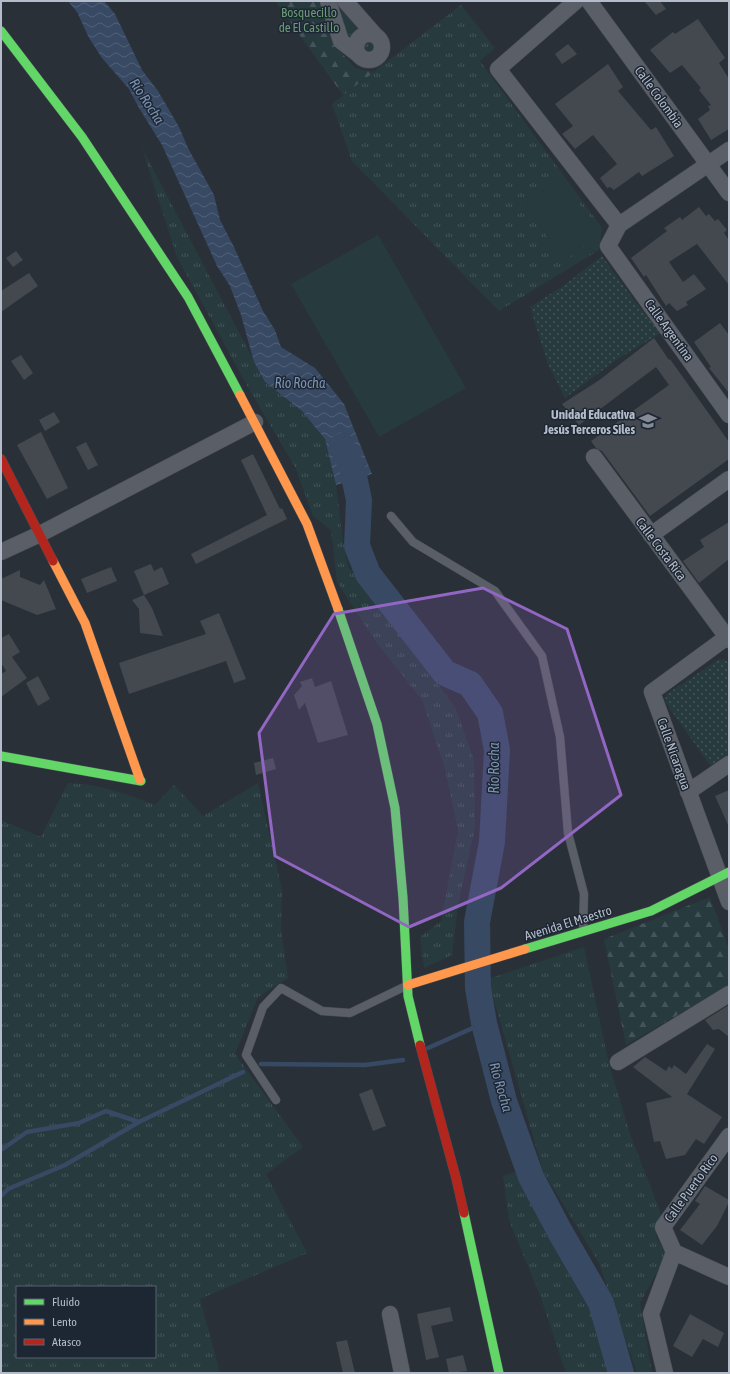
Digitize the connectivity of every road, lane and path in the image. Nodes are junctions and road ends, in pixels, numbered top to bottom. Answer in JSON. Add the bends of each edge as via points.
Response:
{"nodes":[{"id":1,"x":328,"y":1,"type":"edge"},
{"id":2,"x":345,"y":1,"type":"edge"},
{"id":3,"x":576,"y":1,"type":"edge"},
{"id":4,"x":589,"y":1,"type":"edge"},
{"id":5,"x":1,"y":31,"type":"edge"},
{"id":6,"x":729,"y":150,"type":"edge"},
{"id":7,"x":708,"y":165,"type":"junction"},
{"id":8,"x":729,"y":193,"type":"edge"},
{"id":9,"x":619,"y":225,"type":"junction"},
{"id":10,"x":729,"y":415,"type":"edge"},
{"id":11,"x":255,"y":422,"type":"junction"},
{"id":12,"x":594,"y":458,"type":"dead end"},
{"id":13,"x":1,"y":459,"type":"edge"},
{"id":14,"x":729,"y":479,"type":"edge"},
{"id":15,"x":390,"y":516,"type":"dead end"},
{"id":16,"x":40,"y":534,"type":"junction"},
{"id":17,"x":651,"y":535,"type":"junction"},
{"id":18,"x":1,"y":552,"type":"edge"},
{"id":19,"x":728,"y":639,"type":"edge"},
{"id":20,"x":1,"y":756,"type":"edge"},
{"id":21,"x":729,"y":764,"type":"edge"},
{"id":22,"x":688,"y":792,"type":"junction"},
{"id":23,"x":725,"y":874,"type":"edge"},
{"id":24,"x":729,"y":902,"type":"edge"},
{"id":25,"x":582,"y":933,"type":"junction"},
{"id":26,"x":408,"y":985,"type":"junction"},
{"id":27,"x":729,"y":994,"type":"edge"},
{"id":28,"x":618,"y":1062,"type":"dead end"},
{"id":29,"x":276,"y":1100,"type":"dead end"},
{"id":30,"x":729,"y":1136,"type":"edge"},
{"id":31,"x":674,"y":1252,"type":"junction"},
{"id":32,"x":729,"y":1277,"type":"edge"},
{"id":33,"x":390,"y":1314,"type":"dead end"},
{"id":34,"x":402,"y":1373,"type":"edge"},
{"id":35,"x":499,"y":1373,"type":"edge"},
{"id":36,"x":665,"y":1373,"type":"edge"}],
"edges":[{"from":1,"to":2,"type":"street","via":[[342,41],[363,58],[372,60],[382,51],[381,42]]},
{"from":3,"to":9,"type":"street","via":[[498,69]]},
{"from":4,"to":7,"type":"street","name":"Calle Colombia"},
{"from":5,"to":11,"type":"street","via":[[82,136],[146,232],[188,297]]},
{"from":6,"to":7,"type":"street"},
{"from":7,"to":8,"type":"street","name":"Calle Colombia"},
{"from":7,"to":9,"type":"street"},
{"from":9,"to":10,"type":"street","name":"Calle Argentina","via":[[608,246]]},
{"from":11,"to":16,"type":"street"},
{"from":11,"to":26,"type":"street","via":[[307,524],[377,724],[395,808]]},
{"from":12,"to":17,"type":"street","name":"Calle Costa Rica"},
{"from":13,"to":16,"type":"street"},
{"from":14,"to":17,"type":"street"},
{"from":15,"to":25,"type":"lane","via":[[413,542],[495,591],[542,656],[560,737],[568,833],[584,894]]},
{"from":16,"to":18,"type":"street"},
{"from":16,"to":20,"type":"street","via":[[85,623],[140,780]]},
{"from":17,"to":19,"type":"street","name":"Calle Costa Rica"},
{"from":19,"to":22,"type":"street","name":"Calle Nicaragua","via":[[652,692]]},
{"from":21,"to":22,"type":"street"},
{"from":22,"to":23,"type":"street","name":"Calle Nicaragua"},
{"from":23,"to":24,"type":"street","name":"Calle Nicaragua"},
{"from":23,"to":25,"type":"street","name":"Avenida El Maestro","via":[[651,911]]},
{"from":25,"to":26,"type":"street","name":"Avenida El Maestro"},
{"from":26,"to":29,"type":"lane","via":[[350,1013],[322,1011],[281,988],[263,1007],[246,1055]]},
{"from":26,"to":35,"type":"street","via":[[408,996],[423,1059],[456,1178]]},
{"from":27,"to":28,"type":"street"},
{"from":30,"to":31,"type":"street","name":"Calle Puerto Rico","via":[[663,1227]]},
{"from":31,"to":32,"type":"street"},
{"from":31,"to":36,"type":"street","via":[[651,1314]]},
{"from":33,"to":34,"type":"street"}]}
